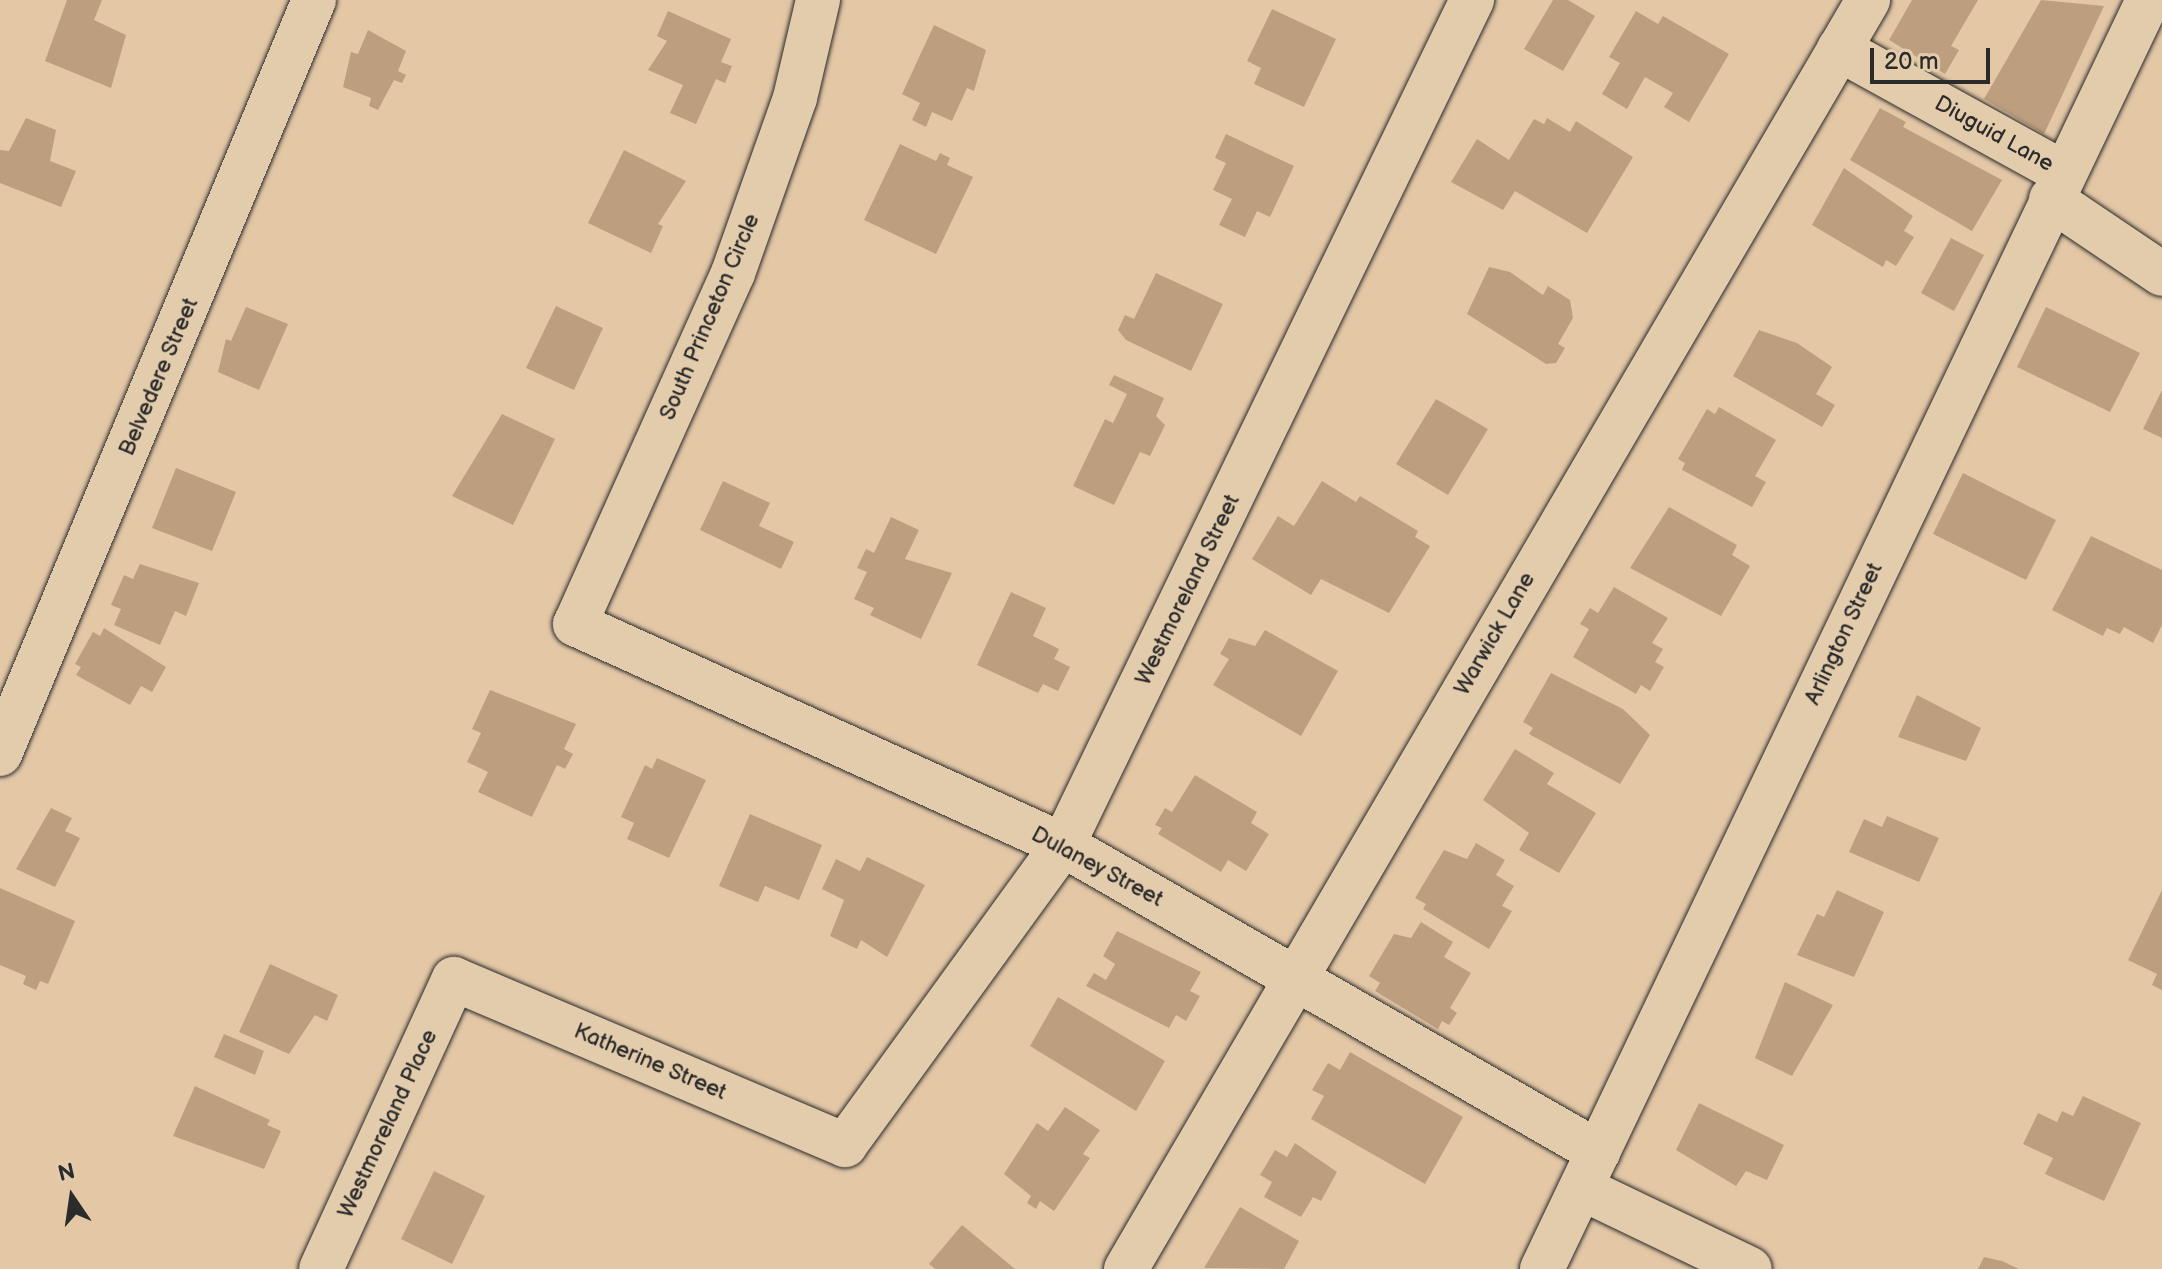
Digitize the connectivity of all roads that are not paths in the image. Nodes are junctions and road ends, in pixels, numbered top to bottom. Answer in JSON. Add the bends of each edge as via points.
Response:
{"nodes":[{"id":1,"x":314,"y":0,"type":"edge"},
{"id":2,"x":818,"y":0,"type":"edge"},
{"id":3,"x":1472,"y":0,"type":"edge"},
{"id":4,"x":1868,"y":0,"type":"edge"},
{"id":5,"x":2148,"y":0,"type":"edge"},
{"id":6,"x":1839,"y":49,"type":"junction"},
{"id":7,"x":2058,"y":186,"type":"junction"},
{"id":8,"x":2162,"y":274,"type":"edge"},
{"id":9,"x":575,"y":624,"type":"joint"},
{"id":10,"x":0,"y":754,"type":"edge"},
{"id":11,"x":1063,"y":845,"type":"junction"},
{"id":12,"x":1294,"y":977,"type":"junction"},
{"id":13,"x":454,"y":979,"type":"joint"},
{"id":14,"x":845,"y":1145,"type":"joint"},
{"id":15,"x":1589,"y":1170,"type":"junction"},
{"id":16,"x":321,"y":1269,"type":"edge"},
{"id":17,"x":1126,"y":1269,"type":"edge"},
{"id":18,"x":1542,"y":1269,"type":"edge"},
{"id":19,"x":1750,"y":1269,"type":"edge"}],
"edges":[{"from":1,"to":10,"type":"street","name":"Belvedere Street"},
{"from":2,"to":9,"type":"street","name":"South Princeton Circle","via":[[795,98],[733,273]]},
{"from":3,"to":11,"type":"street","name":"Westmoreland Street"},
{"from":4,"to":6,"type":"street","name":"Warwick Lane"},
{"from":5,"to":7,"type":"street","name":"Arlington Street"},
{"from":6,"to":7,"type":"street","name":"Diuguid Lane"},
{"from":6,"to":12,"type":"street","name":"Warwick Lane"},
{"from":7,"to":8,"type":"street","name":"Diuguid Lane"},
{"from":7,"to":15,"type":"street","name":"Arlington Street"},
{"from":9,"to":11,"type":"street","name":"Dulaney Street"},
{"from":11,"to":12,"type":"street","name":"Dulaney Street"},
{"from":11,"to":14,"type":"street","name":"Westmoreland Street"},
{"from":12,"to":15,"type":"street","name":"Dulaney Street"},
{"from":12,"to":17,"type":"street","name":"Warwick Lane"},
{"from":13,"to":14,"type":"street","name":"Katherine Street"},
{"from":13,"to":16,"type":"street","name":"Westmoreland Place"},
{"from":15,"to":18,"type":"street","name":"Arlington Street"},
{"from":15,"to":19,"type":"street","name":"Dulaney Street"}]}
